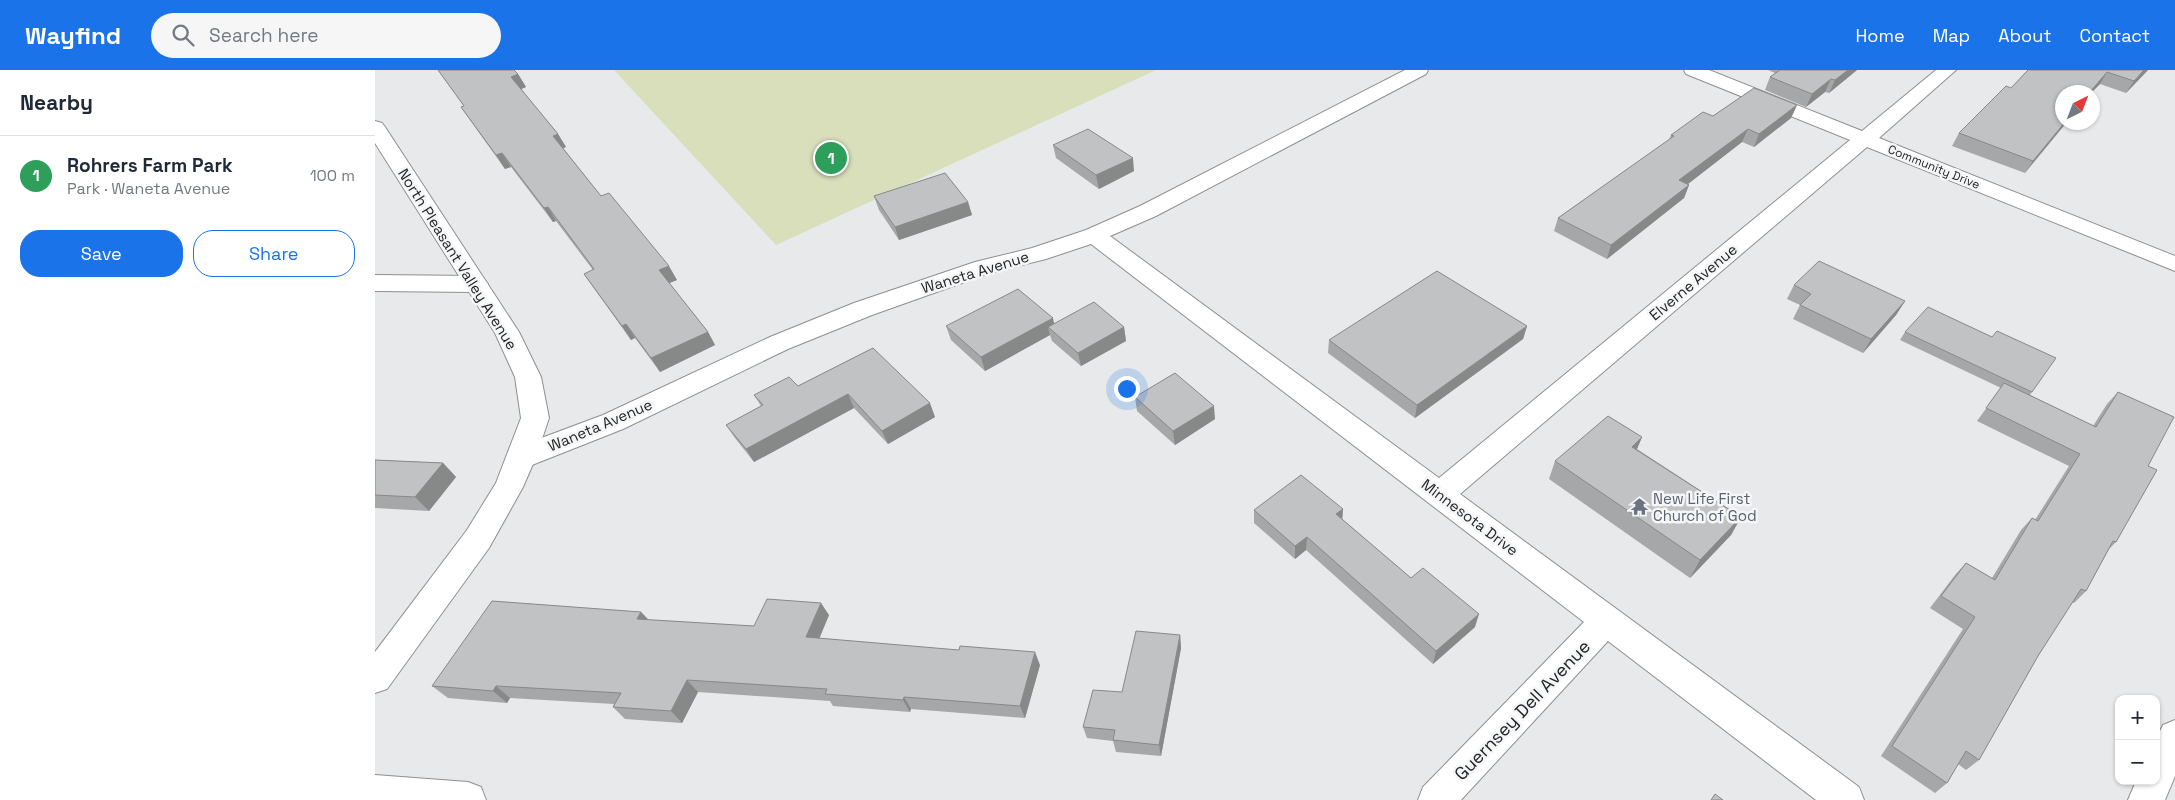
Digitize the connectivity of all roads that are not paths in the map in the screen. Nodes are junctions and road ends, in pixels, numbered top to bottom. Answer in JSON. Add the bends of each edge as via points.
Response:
{"nodes":[{"id":1,"x":1419,"y":70,"type":"edge"},
{"id":2,"x":1693,"y":70,"type":"edge"},
{"id":3,"x":1947,"y":70,"type":"edge"},
{"id":4,"x":375,"y":126,"type":"edge"},
{"id":5,"x":1864,"y":139,"type":"junction"},
{"id":6,"x":1094,"y":235,"type":"junction"},
{"id":7,"x":2175,"y":264,"type":"edge"},
{"id":8,"x":375,"y":283,"type":"edge"},
{"id":9,"x":475,"y":284,"type":"junction"},
{"id":10,"x":523,"y":457,"type":"junction"},
{"id":11,"x":1439,"y":494,"type":"junction"},
{"id":12,"x":1607,"y":620,"type":"junction"},
{"id":13,"x":375,"y":678,"type":"edge"},
{"id":14,"x":2175,"y":738,"type":"edge"},
{"id":15,"x":2160,"y":770,"type":"edge"},
{"id":16,"x":2153,"y":785,"type":"edge"},
{"id":17,"x":375,"y":793,"type":"edge"},
{"id":18,"x":467,"y":800,"type":"edge"},
{"id":19,"x":1436,"y":800,"type":"edge"},
{"id":20,"x":1846,"y":800,"type":"edge"},
{"id":21,"x":2146,"y":800,"type":"edge"}],
"edges":[{"from":1,"to":6,"type":"street","name":"Waneta Avenue","via":[[1148,211]]},
{"from":2,"to":5,"type":"street","name":"Community Drive"},
{"from":3,"to":5,"type":"street","name":"Elverne Avenue"},
{"from":4,"to":9,"type":"street","name":"North Pleasant Valley Avenue"},
{"from":5,"to":7,"type":"street","name":"Community Drive"},
{"from":5,"to":11,"type":"street","name":"Elverne Avenue"},
{"from":6,"to":10,"type":"street","name":"Waneta Avenue","via":[[1038,254],[967,272],[863,309],[779,344],[613,422]]},
{"from":6,"to":11,"type":"street","name":"Minnesota Drive"},
{"from":8,"to":9,"type":"street"},
{"from":9,"to":10,"type":"street","name":"North Pleasant Valley Avenue","via":[[507,332],[528,378],[535,418]]},
{"from":10,"to":13,"type":"street","name":"North Pleasant Valley Avenue","via":[[478,539]]},
{"from":11,"to":12,"type":"street","name":"Minnesota Drive"},
{"from":12,"to":19,"type":"street","name":"Guernsey Dell Avenue"},
{"from":12,"to":20,"type":"street","name":"Minnesota Drive"},
{"from":14,"to":15,"type":"street"},
{"from":16,"to":21,"type":"street"},
{"from":17,"to":18,"type":"street"}]}
